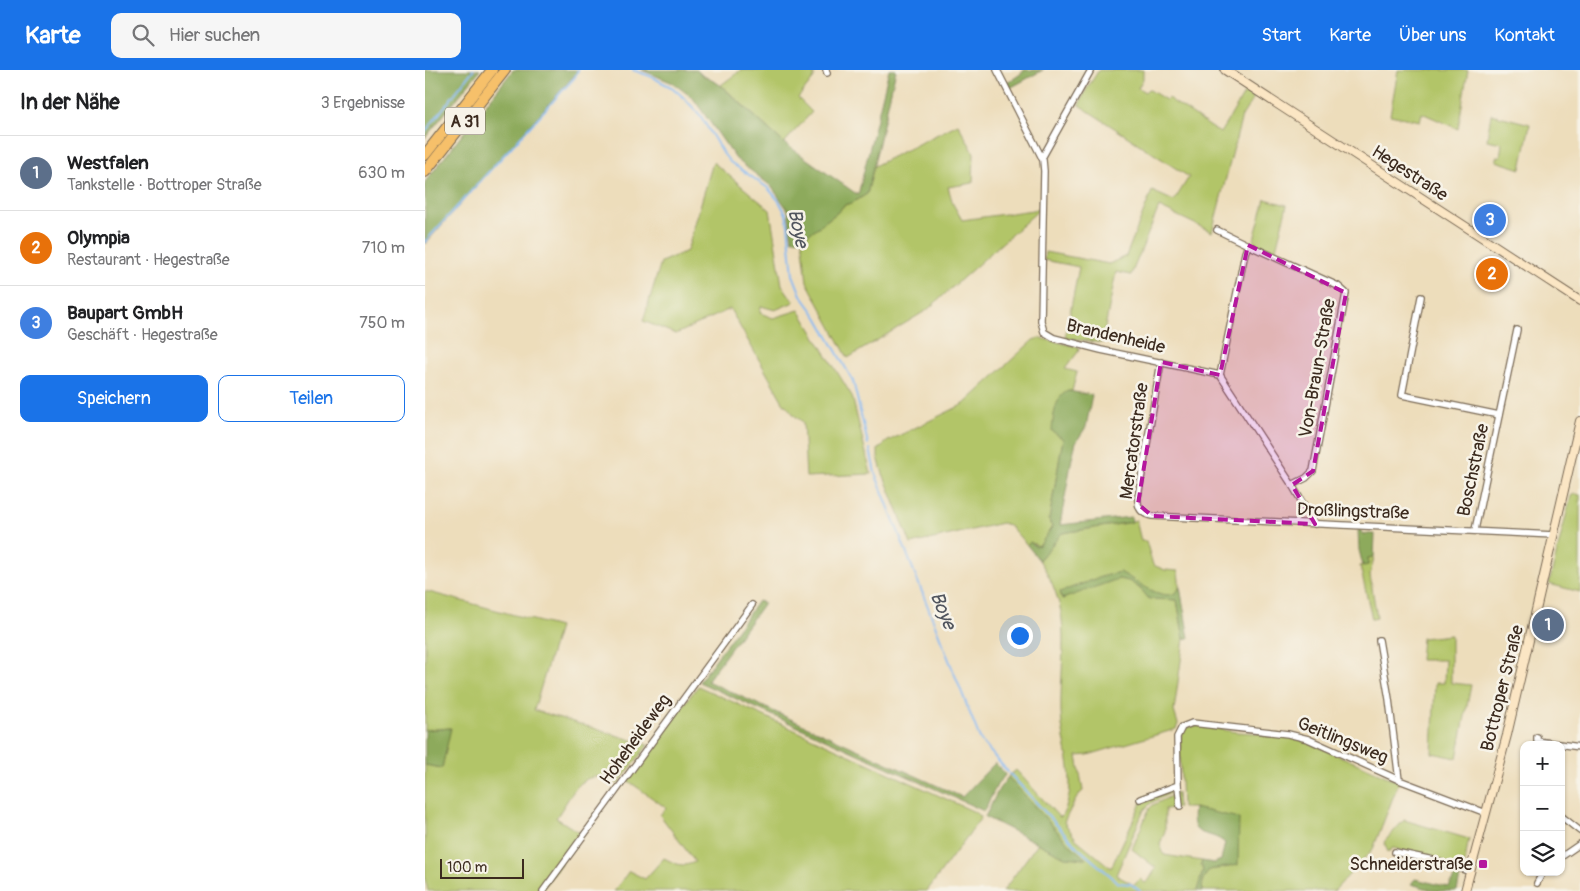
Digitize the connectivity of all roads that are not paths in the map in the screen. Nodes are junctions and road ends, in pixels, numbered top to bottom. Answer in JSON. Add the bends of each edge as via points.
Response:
{"nodes":[{"id":1,"x":492,"y":70,"type":"edge"},
{"id":2,"x":505,"y":70,"type":"edge"},
{"id":3,"x":997,"y":70,"type":"edge"},
{"id":4,"x":1091,"y":70,"type":"edge"},
{"id":5,"x":1225,"y":70,"type":"edge"},
{"id":6,"x":425,"y":154,"type":"edge"},
{"id":7,"x":1042,"y":158,"type":"junction"},
{"id":8,"x":425,"y":172,"type":"edge"},
{"id":9,"x":1217,"y":230,"type":"dead end"},
{"id":10,"x":1248,"y":245,"type":"junction"},
{"id":11,"x":1421,"y":297,"type":"dead end"},
{"id":12,"x":1580,"y":301,"type":"edge"},
{"id":13,"x":1517,"y":330,"type":"dead end"},
{"id":14,"x":1161,"y":362,"type":"junction"},
{"id":15,"x":1220,"y":375,"type":"junction"},
{"id":16,"x":1499,"y":415,"type":"junction"},
{"id":17,"x":1580,"y":421,"type":"edge"},
{"id":18,"x":1292,"y":486,"type":"junction"},
{"id":19,"x":1152,"y":516,"type":"joint"},
{"id":20,"x":1315,"y":524,"type":"junction"},
{"id":21,"x":1475,"y":530,"type":"junction"},
{"id":22,"x":1554,"y":535,"type":"junction"},
{"id":23,"x":752,"y":605,"type":"dead end"},
{"id":24,"x":1379,"y":640,"type":"dead end"},
{"id":25,"x":1537,"y":737,"type":"dead end"},
{"id":26,"x":1580,"y":747,"type":"edge"},
{"id":27,"x":1399,"y":780,"type":"junction"},
{"id":28,"x":1178,"y":785,"type":"junction"},
{"id":29,"x":1140,"y":799,"type":"dead end"},
{"id":30,"x":1180,"y":806,"type":"dead end"},
{"id":31,"x":1486,"y":813,"type":"junction"},
{"id":32,"x":1565,"y":819,"type":"edge"},
{"id":33,"x":1580,"y":831,"type":"edge"},
{"id":34,"x":1580,"y":844,"type":"edge"},
{"id":35,"x":1395,"y":852,"type":"dead end"},
{"id":36,"x":1565,"y":854,"type":"edge"},
{"id":37,"x":1471,"y":872,"type":"junction"},
{"id":38,"x":1541,"y":876,"type":"edge"},
{"id":39,"x":1537,"y":883,"type":"dead end"},
{"id":40,"x":543,"y":891,"type":"edge"},
{"id":41,"x":1465,"y":891,"type":"edge"}],
"edges":[{"from":1,"to":6,"type":"highway","number":"A 31"},
{"from":2,"to":8,"type":"highway","number":"A 31"},
{"from":3,"to":7,"type":"street","name":"Brandenheide"},
{"from":4,"to":7,"type":"street"},
{"from":5,"to":12,"type":"main road","name":"Hegestraße"},
{"from":7,"to":14,"type":"street","name":"Brandenheide","via":[[1043,332],[1101,350]]},
{"from":9,"to":10,"type":"street","name":"Von-Braun-Straße"},
{"from":10,"to":15,"type":"street"},
{"from":10,"to":18,"type":"street","name":"Von-Braun-Straße","via":[[1346,292],[1313,471]]},
{"from":11,"to":16,"type":"street","name":"Boschstraße","via":[[1402,395]]},
{"from":13,"to":16,"type":"street","name":"Boschstraße"},
{"from":14,"to":15,"type":"street","name":"Brandenheide"},
{"from":14,"to":19,"type":"street","name":"Mercatorstraße","via":[[1138,497],[1139,509]]},
{"from":15,"to":18,"type":"street"},
{"from":16,"to":21,"type":"street","name":"Boschstraße"},
{"from":17,"to":22,"type":"main road","name":"Bottroper Straße"},
{"from":18,"to":20,"type":"street"},
{"from":19,"to":20,"type":"street","name":"Droßlingstraße"},
{"from":20,"to":21,"type":"street","name":"Droßlingstraße"},
{"from":21,"to":22,"type":"street","name":"Droßlingstraße"},
{"from":22,"to":31,"type":"main road","name":"Bottroper Straße"},
{"from":23,"to":40,"type":"street","name":"Hoheheideweg"},
{"from":24,"to":27,"type":"street"},
{"from":25,"to":26,"type":"street","via":[[1537,741]]},
{"from":27,"to":28,"type":"street","name":"Geitlingsweg","via":[[1307,739],[1192,723],[1182,727],[1177,738]]},
{"from":27,"to":31,"type":"street","name":"Geitlingsweg"},
{"from":28,"to":29,"type":"street"},
{"from":28,"to":30,"type":"street","name":"Geitlingsweg"},
{"from":31,"to":37,"type":"main road","name":"Bottroper Straße"},
{"from":32,"to":33,"type":"street"},
{"from":34,"to":36,"type":"street"},
{"from":35,"to":37,"type":"street"},
{"from":37,"to":41,"type":"main road","name":"Bottroper Straße"},
{"from":38,"to":39,"type":"street"}]}
